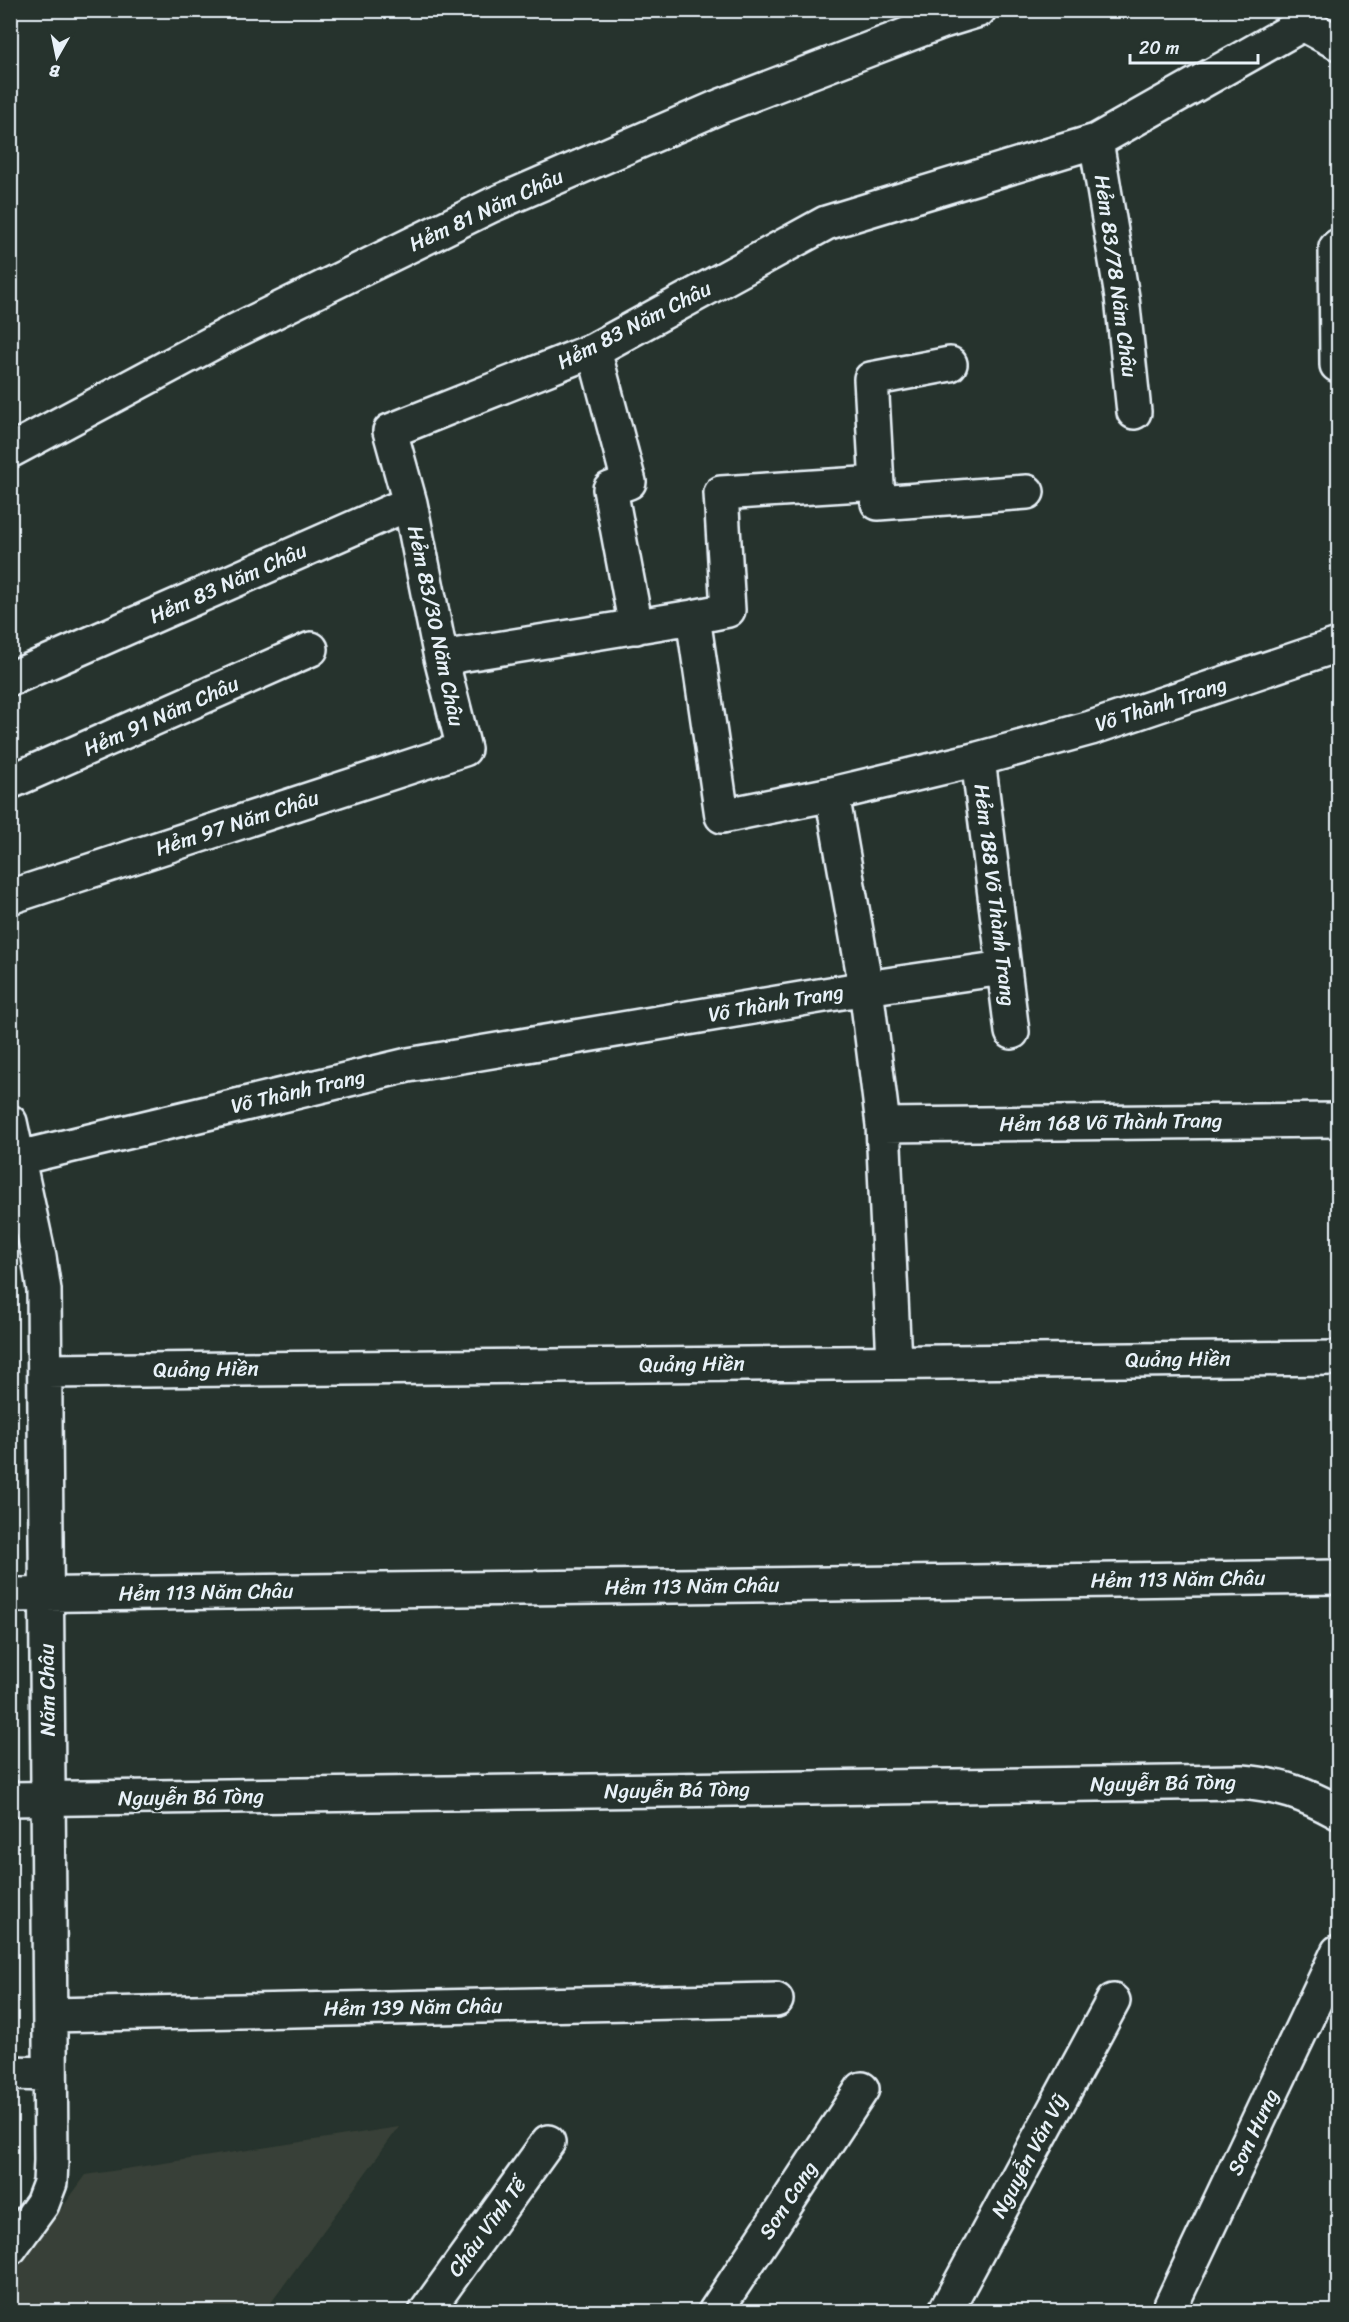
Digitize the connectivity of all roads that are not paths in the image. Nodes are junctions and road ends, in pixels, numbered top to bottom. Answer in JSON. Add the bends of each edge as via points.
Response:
{"nodes":[{"id":1,"x":979,"y":10,"type":"edge"},
{"id":2,"x":941,"y":16,"type":"edge"},
{"id":3,"x":1300,"y":17,"type":"edge"},
{"id":4,"x":1338,"y":43,"type":"edge"},
{"id":5,"x":1095,"y":141,"type":"junction"},
{"id":6,"x":1338,"y":246,"type":"edge"},
{"id":7,"x":594,"y":350,"type":"junction"},
{"id":8,"x":950,"y":364,"type":"dead end"},
{"id":9,"x":1337,"y":365,"type":"edge"},
{"id":10,"x":1134,"y":412,"type":"dead end"},
{"id":11,"x":10,"y":451,"type":"edge"},
{"id":12,"x":877,"y":483,"type":"junction"},
{"id":13,"x":1027,"y":492,"type":"dead end"},
{"id":14,"x":410,"y":503,"type":"junction"},
{"id":15,"x":693,"y":617,"type":"junction"},
{"id":16,"x":636,"y":627,"type":"junction"},
{"id":17,"x":1338,"y":645,"type":"edge"},
{"id":18,"x":311,"y":649,"type":"dead end"},
{"id":19,"x":441,"y":658,"type":"junction"},
{"id":20,"x":10,"y":679,"type":"edge"},
{"id":21,"x":464,"y":749,"type":"joint"},
{"id":22,"x":978,"y":759,"type":"junction"},
{"id":23,"x":10,"y":782,"type":"edge"},
{"id":24,"x":832,"y":794,"type":"junction"},
{"id":25,"x":10,"y":897,"type":"edge"},
{"id":26,"x":1003,"y":968,"type":"junction"},
{"id":27,"x":866,"y":988,"type":"junction"},
{"id":28,"x":1012,"y":1032,"type":"dead end"},
{"id":29,"x":1338,"y":1120,"type":"edge"},
{"id":30,"x":10,"y":1122,"type":"edge"},
{"id":31,"x":883,"y":1125,"type":"junction"},
{"id":32,"x":15,"y":1159,"type":"edge"},
{"id":33,"x":1338,"y":1358,"type":"edge"},
{"id":34,"x":894,"y":1362,"type":"junction"},
{"id":35,"x":46,"y":1371,"type":"junction"},
{"id":36,"x":1338,"y":1577,"type":"edge"},
{"id":37,"x":10,"y":1595,"type":"edge"},
{"id":38,"x":46,"y":1595,"type":"junction"},
{"id":39,"x":10,"y":1799,"type":"edge"},
{"id":40,"x":49,"y":1799,"type":"junction"},
{"id":41,"x":1338,"y":1812,"type":"edge"},
{"id":42,"x":1338,"y":1952,"type":"edge"},
{"id":43,"x":776,"y":2000,"type":"dead end"},
{"id":44,"x":1113,"y":2001,"type":"dead end"},
{"id":45,"x":50,"y":2014,"type":"junction"},
{"id":46,"x":10,"y":2073,"type":"edge"},
{"id":47,"x":50,"y":2074,"type":"junction"},
{"id":48,"x":862,"y":2089,"type":"dead end"},
{"id":49,"x":548,"y":2142,"type":"dead end"},
{"id":50,"x":10,"y":2248,"type":"edge"},
{"id":51,"x":426,"y":2312,"type":"edge"},
{"id":52,"x":715,"y":2312,"type":"edge"},
{"id":53,"x":945,"y":2312,"type":"edge"},
{"id":54,"x":1168,"y":2312,"type":"edge"}],
"edges":[{"from":1,"to":2,"type":"street","name":"Hẻm 81 Năm Châu"},
{"from":2,"to":11,"type":"street","name":"Hẻm 81 Năm Châu","via":[[492,205],[231,333]]},
{"from":3,"to":4,"type":"street","name":"Hẻm 83 Năm Châu"},
{"from":3,"to":5,"type":"street","name":"Hẻm 83 Năm Châu"},
{"from":5,"to":7,"type":"street","name":"Hẻm 83 Năm Châu","via":[[826,223]]},
{"from":5,"to":10,"type":"street","name":"Hẻm 83/78 Năm Châu","via":[[1122,297]]},
{"from":6,"to":9,"type":"street"},
{"from":7,"to":14,"type":"street","name":"Hẻm 83 Năm Châu","via":[[390,430]]},
{"from":7,"to":16,"type":"street","via":[[629,482],[610,489]]},
{"from":8,"to":12,"type":"street","via":[[871,379]]},
{"from":12,"to":13,"type":"street","via":[[878,503]]},
{"from":12,"to":15,"type":"street","via":[[721,493],[728,610]]},
{"from":14,"to":19,"type":"street","name":"Hẻm 83/30 Năm Châu"},
{"from":14,"to":20,"type":"street","name":"Hẻm 83 Năm Châu"},
{"from":15,"to":16,"type":"street"},
{"from":15,"to":24,"type":"street","via":[[722,816]]},
{"from":16,"to":19,"type":"street"},
{"from":17,"to":22,"type":"street","name":"Võ Thành Trang","via":[[1091,728]]},
{"from":18,"to":23,"type":"street","name":"Hẻm 91 Năm Châu"},
{"from":19,"to":21,"type":"street","name":"Hẻm 83/30 Năm Châu"},
{"from":21,"to":25,"type":"street","name":"Hẻm 97 Năm Châu"},
{"from":22,"to":24,"type":"street","name":"Võ Thành Trang"},
{"from":22,"to":26,"type":"street","name":"Hẻm 188 Võ Thành Trang"},
{"from":24,"to":27,"type":"street","name":"Võ Thành Trang"},
{"from":26,"to":27,"type":"street"},
{"from":26,"to":28,"type":"street","name":"Hẻm 188 Võ Thành Trang"},
{"from":27,"to":31,"type":"street"},
{"from":27,"to":32,"type":"street","name":"Võ Thành Trang","via":[[408,1065]]},
{"from":29,"to":31,"type":"street","name":"Hẻm 168 Võ Thành Trang"},
{"from":30,"to":32,"type":"street","name":"Năm Châu"},
{"from":31,"to":34,"type":"street"},
{"from":32,"to":35,"type":"street","name":"Năm Châu","via":[[44,1290]]},
{"from":33,"to":34,"type":"street","name":"Quảng Hiền"},
{"from":34,"to":35,"type":"street","name":"Quảng Hiền"},
{"from":35,"to":38,"type":"street","name":"Năm Châu"},
{"from":36,"to":38,"type":"street","name":"Hẻm 113 Năm Châu"},
{"from":37,"to":38,"type":"street","name":"Hẻm 113 Năm Châu"},
{"from":38,"to":40,"type":"street","name":"Năm Châu"},
{"from":39,"to":40,"type":"street","name":"Nguyễn Bá Tòng"},
{"from":40,"to":41,"type":"street","name":"Nguyễn Bá Tòng","via":[[1242,1782],[1276,1786]]},
{"from":40,"to":45,"type":"street","name":"Năm Châu"},
{"from":42,"to":54,"type":"street","name":"Sơn Hưng"},
{"from":43,"to":45,"type":"street","name":"Hẻm 139 Năm Châu"},
{"from":44,"to":53,"type":"street","name":"Nguyễn Văn Vỹ"},
{"from":45,"to":47,"type":"street","name":"Năm Châu"},
{"from":46,"to":47,"type":"street"},
{"from":47,"to":50,"type":"street","name":"Năm Châu","via":[[50,2183],[42,2204]]},
{"from":48,"to":52,"type":"street","name":"Sơn Cang"},
{"from":49,"to":51,"type":"street","name":"Châu Vĩnh Tế"}]}
